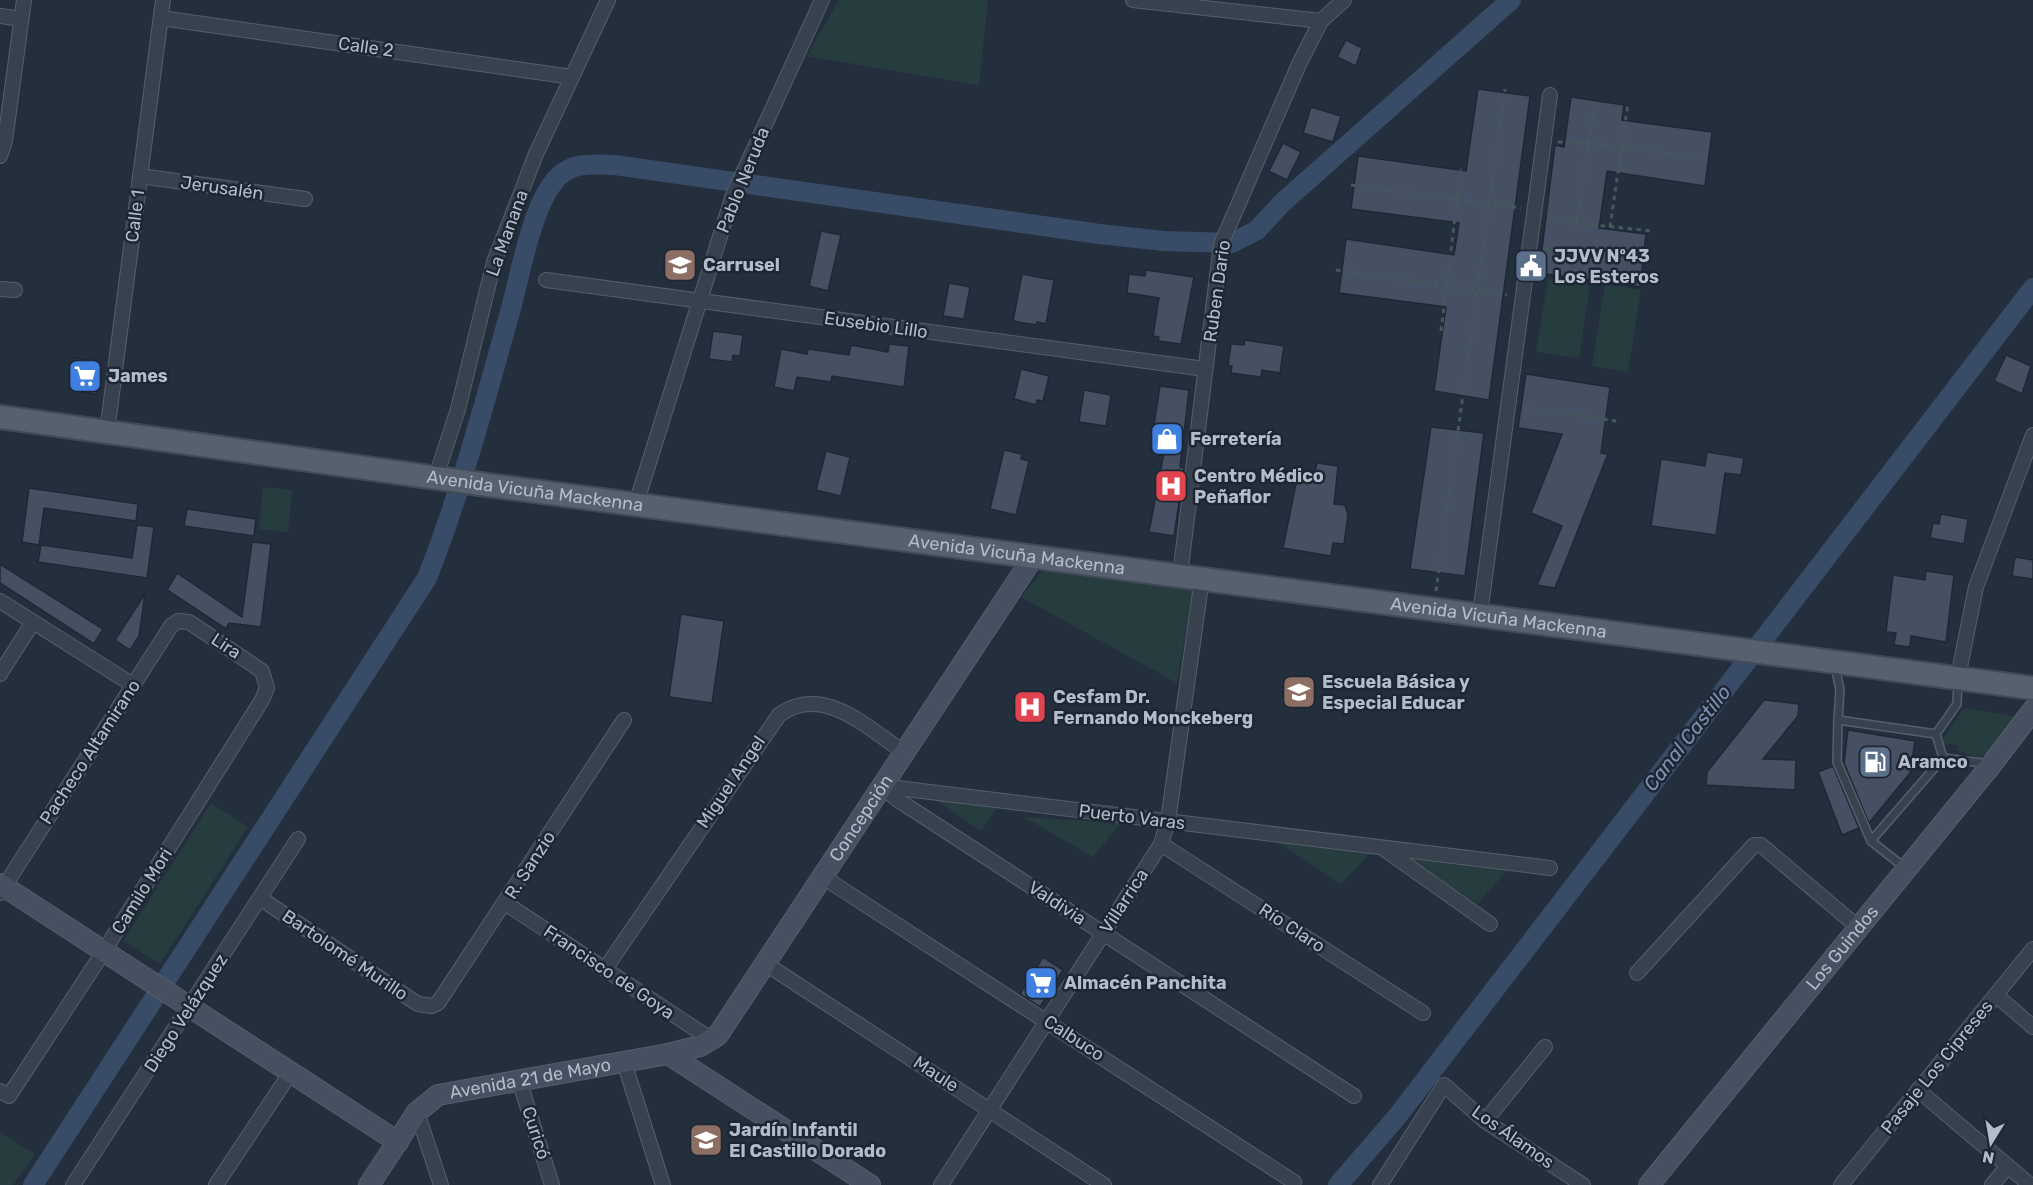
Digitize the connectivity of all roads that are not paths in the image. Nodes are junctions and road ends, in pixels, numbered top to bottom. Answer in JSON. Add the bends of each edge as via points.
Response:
{"nodes":[{"id":1,"x":24,"y":0,"type":"edge"},
{"id":2,"x":163,"y":0,"type":"edge"},
{"id":3,"x":608,"y":0,"type":"edge"},
{"id":4,"x":822,"y":0,"type":"edge"},
{"id":5,"x":1133,"y":0,"type":"edge"},
{"id":6,"x":1344,"y":0,"type":"edge"},
{"id":7,"x":0,"y":16,"type":"edge"},
{"id":8,"x":161,"y":18,"type":"junction"},
{"id":9,"x":21,"y":19,"type":"junction"},
{"id":10,"x":1321,"y":21,"type":"junction"},
{"id":11,"x":572,"y":77,"type":"junction"},
{"id":12,"x":1550,"y":96,"type":"dead end"},
{"id":13,"x":0,"y":156,"type":"edge"},
{"id":14,"x":140,"y":176,"type":"junction"},
{"id":15,"x":305,"y":200,"type":"dead end"},
{"id":16,"x":546,"y":280,"type":"dead end"},
{"id":17,"x":0,"y":288,"type":"edge"},
{"id":18,"x":15,"y":290,"type":"dead end"},
{"id":19,"x":700,"y":301,"type":"junction"},
{"id":20,"x":1205,"y":369,"type":"junction"},
{"id":21,"x":0,"y":417,"type":"edge"},
{"id":22,"x":107,"y":432,"type":"junction"},
{"id":23,"x":2033,"y":435,"type":"edge"},
{"id":24,"x":436,"y":477,"type":"junction"},
{"id":25,"x":636,"y":504,"type":"junction"},
{"id":26,"x":1034,"y":556,"type":"junction"},
{"id":27,"x":1191,"y":576,"type":"junction"},
{"id":28,"x":0,"y":601,"type":"edge"},
{"id":29,"x":1480,"y":614,"type":"junction"},
{"id":30,"x":178,"y":621,"type":"joint"},
{"id":31,"x":33,"y":622,"type":"junction"},
{"id":32,"x":1834,"y":660,"type":"junction"},
{"id":33,"x":0,"y":674,"type":"edge"},
{"id":34,"x":1958,"y":677,"type":"junction"},
{"id":35,"x":266,"y":682,"type":"joint"},
{"id":36,"x":133,"y":685,"type":"junction"},
{"id":37,"x":2033,"y":688,"type":"edge"},
{"id":38,"x":2033,"y":710,"type":"edge"},
{"id":39,"x":624,"y":720,"type":"dead end"},
{"id":40,"x":1838,"y":720,"type":"junction"},
{"id":41,"x":1936,"y":734,"type":"junction"},
{"id":42,"x":904,"y":752,"type":"junction"},
{"id":43,"x":1943,"y":758,"type":"junction"},
{"id":44,"x":1992,"y":764,"type":"junction"},
{"id":45,"x":881,"y":786,"type":"junction"},
{"id":46,"x":1168,"y":821,"type":"junction"},
{"id":47,"x":298,"y":839,"type":"dead end"},
{"id":48,"x":1872,"y":841,"type":"junction"},
{"id":49,"x":1161,"y":844,"type":"junction"},
{"id":50,"x":1382,"y":848,"type":"junction"},
{"id":51,"x":1550,"y":868,"type":"dead end"},
{"id":52,"x":1906,"y":870,"type":"junction"},
{"id":53,"x":823,"y":877,"type":"junction"},
{"id":54,"x":1,"y":888,"type":"edge"},
{"id":55,"x":260,"y":898,"type":"junction"},
{"id":56,"x":505,"y":903,"type":"junction"},
{"id":57,"x":1490,"y":924,"type":"dead end"},
{"id":58,"x":1860,"y":928,"type":"junction"},
{"id":59,"x":1104,"y":934,"type":"junction"},
{"id":60,"x":2033,"y":949,"type":"edge"},
{"id":61,"x":104,"y":951,"type":"junction"},
{"id":62,"x":766,"y":964,"type":"junction"},
{"id":63,"x":605,"y":969,"type":"junction"},
{"id":64,"x":1637,"y":973,"type":"dead end"},
{"id":65,"x":1996,"y":995,"type":"junction"},
{"id":66,"x":183,"y":1002,"type":"junction"},
{"id":67,"x":432,"y":1006,"type":"joint"},
{"id":68,"x":1423,"y":1013,"type":"dead end"},
{"id":69,"x":1047,"y":1021,"type":"junction"},
{"id":70,"x":2033,"y":1027,"type":"edge"},
{"id":71,"x":712,"y":1040,"type":"junction"},
{"id":72,"x":1545,"y":1047,"type":"dead end"},
{"id":73,"x":668,"y":1054,"type":"junction"},
{"id":74,"x":624,"y":1062,"type":"junction"},
{"id":75,"x":291,"y":1072,"type":"junction"},
{"id":76,"x":519,"y":1080,"type":"junction"},
{"id":77,"x":1918,"y":1090,"type":"junction"},
{"id":78,"x":4,"y":1094,"type":"edge"},
{"id":79,"x":1354,"y":1096,"type":"dead end"},
{"id":80,"x":990,"y":1108,"type":"junction"},
{"id":81,"x":417,"y":1112,"type":"junction"},
{"id":82,"x":1485,"y":1121,"type":"junction"},
{"id":83,"x":398,"y":1142,"type":"junction"},
{"id":84,"x":2008,"y":1166,"type":"junction"},
{"id":85,"x":1294,"y":1182,"type":"dead end"},
{"id":86,"x":73,"y":1185,"type":"edge"},
{"id":87,"x":216,"y":1185,"type":"edge"},
{"id":88,"x":369,"y":1185,"type":"edge"},
{"id":89,"x":441,"y":1185,"type":"edge"},
{"id":90,"x":552,"y":1185,"type":"edge"},
{"id":91,"x":663,"y":1185,"type":"edge"},
{"id":92,"x":870,"y":1185,"type":"edge"},
{"id":93,"x":941,"y":1185,"type":"edge"},
{"id":94,"x":1104,"y":1185,"type":"edge"},
{"id":95,"x":1380,"y":1185,"type":"edge"},
{"id":96,"x":1583,"y":1185,"type":"edge"},
{"id":97,"x":1649,"y":1185,"type":"edge"},
{"id":98,"x":1841,"y":1185,"type":"edge"},
{"id":99,"x":1992,"y":1185,"type":"edge"},
{"id":100,"x":2030,"y":1185,"type":"edge"}],
"edges":[{"from":1,"to":9,"type":"street"},
{"from":2,"to":8,"type":"street","name":"Calle 1"},
{"from":3,"to":11,"type":"street","name":"La Manana"},
{"from":4,"to":19,"type":"street","name":"Pablo Neruda","via":[[741,175]]},
{"from":5,"to":10,"type":"street"},
{"from":6,"to":10,"type":"street","name":"Ruben Dario"},
{"from":7,"to":9,"type":"street"},
{"from":8,"to":11,"type":"street","name":"Calle 2"},
{"from":8,"to":14,"type":"street","name":"Calle 1"},
{"from":9,"to":13,"type":"street"},
{"from":10,"to":20,"type":"street","name":"Ruben Dario","via":[[1229,223],[1219,256]]},
{"from":11,"to":24,"type":"street","name":"La Manana","via":[[536,154],[494,262],[458,409]]},
{"from":12,"to":29,"type":"street"},
{"from":14,"to":15,"type":"street","name":"Jerusalén"},
{"from":14,"to":22,"type":"street","name":"Calle 1"},
{"from":16,"to":19,"type":"street","name":"Eusebio Lillo"},
{"from":17,"to":18,"type":"street"},
{"from":19,"to":20,"type":"street","name":"Eusebio Lillo"},
{"from":19,"to":25,"type":"street","name":"Pablo Neruda"},
{"from":20,"to":27,"type":"street","name":"Ruben Dario"},
{"from":21,"to":22,"type":"main road","name":"Avenida Vicuña Mackenna"},
{"from":22,"to":24,"type":"main road","name":"Avenida Vicuña Mackenna"},
{"from":23,"to":34,"type":"street","via":[[1976,587]]},
{"from":24,"to":25,"type":"main road","name":"Avenida Vicuña Mackenna"},
{"from":25,"to":26,"type":"main road","name":"Avenida Vicuña Mackenna"},
{"from":26,"to":27,"type":"main road","name":"Avenida Vicuña Mackenna"},
{"from":26,"to":42,"type":"street","name":"Concepción"},
{"from":27,"to":29,"type":"main road","name":"Avenida Vicuña Mackenna"},
{"from":27,"to":46,"type":"street","name":"Villarrica"},
{"from":28,"to":31,"type":"street"},
{"from":29,"to":32,"type":"main road","name":"Avenida Vicuña Mackenna"},
{"from":30,"to":35,"type":"street","name":"Lira","via":[[189,622],[258,667]]},
{"from":30,"to":36,"type":"street","name":"Pacheco Altamirano"},
{"from":31,"to":33,"type":"street"},
{"from":31,"to":36,"type":"street"},
{"from":32,"to":34,"type":"main road","name":"Avenida Vicuña Mackenna"},
{"from":32,"to":40,"type":"lane","via":[[1840,690]]},
{"from":34,"to":37,"type":"main road","name":"Avenida Vicuña Mackenna"},
{"from":34,"to":41,"type":"lane","via":[[1957,704]]},
{"from":35,"to":61,"type":"street","name":"Camilo Mori","via":[[262,700]]},
{"from":36,"to":54,"type":"street","name":"Pacheco Altamirano"},
{"from":38,"to":44,"type":"street","name":"Los Guindos"},
{"from":39,"to":56,"type":"street","name":"R. Sanzio"},
{"from":40,"to":41,"type":"lane"},
{"from":40,"to":48,"type":"lane","via":[[1837,762]]},
{"from":41,"to":43,"type":"lane"},
{"from":42,"to":45,"type":"street","name":"Concepción"},
{"from":42,"to":63,"type":"street","name":"Miguel Angel","via":[[824,703],[796,705],[779,715]]},
{"from":43,"to":44,"type":"lane"},
{"from":43,"to":48,"type":"lane"},
{"from":44,"to":52,"type":"street","name":"Los Guindos"},
{"from":45,"to":46,"type":"street","name":"Puerto Varas"},
{"from":45,"to":53,"type":"street","name":"Concepción"},
{"from":45,"to":59,"type":"street","name":"Valdivia"},
{"from":46,"to":49,"type":"street","name":"Villarrica"},
{"from":46,"to":50,"type":"street","name":"Puerto Varas"},
{"from":47,"to":55,"type":"street","name":"Diego Velázquez"},
{"from":48,"to":52,"type":"lane"},
{"from":49,"to":59,"type":"street","name":"Villarrica"},
{"from":49,"to":68,"type":"street","name":"Río Claro"},
{"from":50,"to":51,"type":"street","name":"Puerto Varas"},
{"from":50,"to":57,"type":"street","name":"Puerto Varas"},
{"from":52,"to":58,"type":"street","name":"Los Guindos"},
{"from":53,"to":62,"type":"street","name":"Concepción"},
{"from":53,"to":69,"type":"street","name":"Calbuco"},
{"from":54,"to":61,"type":"street"},
{"from":55,"to":66,"type":"street","name":"Diego Velázquez"},
{"from":55,"to":67,"type":"street","name":"Bartolomé Murillo","via":[[418,1004]]},
{"from":56,"to":63,"type":"street","name":"Francisco de Goya"},
{"from":56,"to":67,"type":"street","name":"R. Sanzio","via":[[442,998]]},
{"from":58,"to":64,"type":"street","via":[[1761,845],[1754,845]]},
{"from":58,"to":97,"type":"street","name":"Los Guindos"},
{"from":59,"to":69,"type":"street","name":"Villarrica"},
{"from":59,"to":79,"type":"street","name":"Valdivia"},
{"from":60,"to":65,"type":"street","name":"Pasaje Los Cipreses"},
{"from":61,"to":66,"type":"street"},
{"from":61,"to":78,"type":"street","name":"Camilo Mori"},
{"from":62,"to":71,"type":"street","name":"Concepción","via":[[727,1026]]},
{"from":62,"to":80,"type":"street","name":"Maule"},
{"from":63,"to":71,"type":"street","name":"Francisco de Goya"},
{"from":65,"to":70,"type":"street"},
{"from":65,"to":77,"type":"street","name":"Pasaje Los Cipreses"},
{"from":66,"to":75,"type":"street"},
{"from":66,"to":86,"type":"street","name":"Diego Velázquez"},
{"from":69,"to":80,"type":"street","name":"Villarrica"},
{"from":69,"to":85,"type":"street","name":"Calbuco"},
{"from":71,"to":73,"type":"street"},
{"from":72,"to":82,"type":"street"},
{"from":73,"to":74,"type":"street","name":"Avenida 21 de Mayo"},
{"from":73,"to":92,"type":"street"},
{"from":74,"to":76,"type":"street","name":"Avenida 21 de Mayo"},
{"from":74,"to":91,"type":"street"},
{"from":75,"to":83,"type":"street"},
{"from":75,"to":87,"type":"street"},
{"from":76,"to":81,"type":"street","name":"Avenida 21 de Mayo","via":[[438,1095]]},
{"from":76,"to":90,"type":"street","name":"Curicó"},
{"from":77,"to":84,"type":"street"},
{"from":77,"to":98,"type":"street","name":"Pasaje Los Cipreses"},
{"from":80,"to":93,"type":"street","name":"Villarrica"},
{"from":80,"to":94,"type":"street","name":"Maule"},
{"from":81,"to":83,"type":"street","name":"Avenida 21 de Mayo"},
{"from":81,"to":89,"type":"street"},
{"from":82,"to":95,"type":"street","name":"Los Álamos","via":[[1444,1085]]},
{"from":82,"to":96,"type":"street","name":"Los Álamos"},
{"from":83,"to":88,"type":"street","name":"Avenida 21 de Mayo"},
{"from":84,"to":99,"type":"street"},
{"from":84,"to":100,"type":"street"}]}
